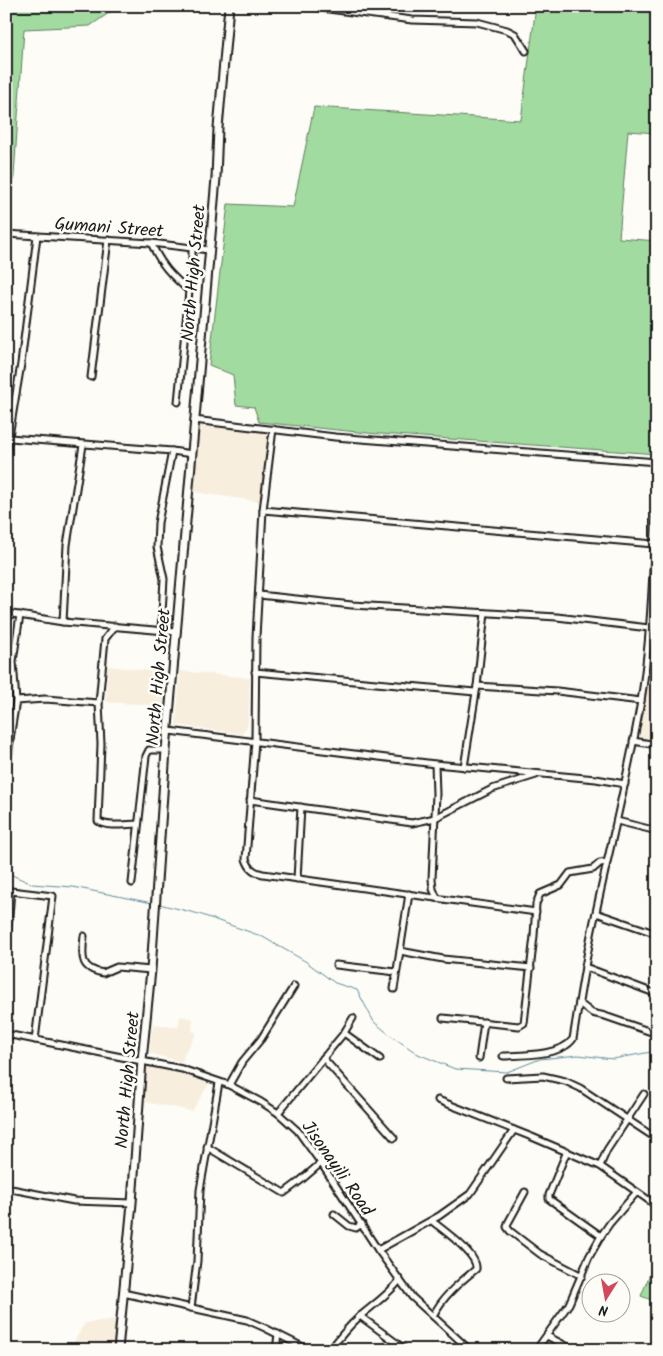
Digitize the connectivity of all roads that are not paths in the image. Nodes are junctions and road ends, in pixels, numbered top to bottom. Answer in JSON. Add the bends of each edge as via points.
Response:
{"nodes":[{"id":1,"x":229,"y":6,"type":"edge"},
{"id":2,"x":306,"y":6,"type":"edge"},
{"id":3,"x":336,"y":8,"type":"edge"},
{"id":4,"x":526,"y":51,"type":"dead end"},
{"id":5,"x":6,"y":234,"type":"edge"},
{"id":6,"x":37,"y":236,"type":"junction"},
{"id":7,"x":108,"y":240,"type":"junction"},
{"id":8,"x":151,"y":243,"type":"junction"},
{"id":9,"x":192,"y":248,"type":"junction"},
{"id":10,"x":209,"y":250,"type":"junction"},
{"id":11,"x":168,"y":272,"type":"junction"},
{"id":12,"x":164,"y":278,"type":"dead end"},
{"id":13,"x":189,"y":291,"type":"junction"},
{"id":14,"x":91,"y":377,"type":"dead end"},
{"id":15,"x":178,"y":402,"type":"dead end"},
{"id":16,"x":194,"y":420,"type":"junction"},
{"id":17,"x":273,"y":429,"type":"junction"},
{"id":18,"x":10,"y":438,"type":"junction"},
{"id":19,"x":83,"y":445,"type":"junction"},
{"id":20,"x":172,"y":451,"type":"junction"},
{"id":21,"x":6,"y":454,"type":"edge"},
{"id":22,"x":192,"y":454,"type":"junction"},
{"id":23,"x":657,"y":462,"type":"edge"},
{"id":24,"x":657,"y":492,"type":"edge"},
{"id":25,"x":263,"y":510,"type":"junction"},
{"id":26,"x":654,"y":544,"type":"junction"},
{"id":27,"x":259,"y":595,"type":"junction"},
{"id":28,"x":6,"y":613,"type":"edge"},
{"id":29,"x":485,"y":614,"type":"junction"},
{"id":30,"x":20,"y":615,"type":"junction"},
{"id":31,"x":63,"y":622,"type":"junction"},
{"id":32,"x":115,"y":626,"type":"junction"},
{"id":33,"x":649,"y":628,"type":"junction"},
{"id":34,"x":161,"y":630,"type":"junction"},
{"id":35,"x":178,"y":632,"type":"junction"},
{"id":36,"x":255,"y":672,"type":"junction"},
{"id":37,"x":477,"y":686,"type":"junction"},
{"id":38,"x":475,"y":692,"type":"junction"},
{"id":39,"x":16,"y":701,"type":"junction"},
{"id":40,"x":641,"y":701,"type":"junction"},
{"id":41,"x":99,"y":704,"type":"junction"},
{"id":42,"x":169,"y":731,"type":"junction"},
{"id":43,"x":9,"y":732,"type":"edge"},
{"id":44,"x":255,"y":741,"type":"junction"},
{"id":45,"x":633,"y":742,"type":"junction"},
{"id":46,"x":657,"y":745,"type":"edge"},
{"id":47,"x":166,"y":750,"type":"junction"},
{"id":48,"x":435,"y":764,"type":"junction"},
{"id":49,"x":464,"y":767,"type":"junction"},
{"id":50,"x":538,"y":775,"type":"junction"},
{"id":51,"x":6,"y":777,"type":"edge"},
{"id":52,"x":625,"y":784,"type":"junction"},
{"id":53,"x":250,"y":800,"type":"junction"},
{"id":54,"x":301,"y":807,"type":"junction"},
{"id":55,"x":435,"y":818,"type":"junction"},
{"id":56,"x":617,"y":821,"type":"junction"},
{"id":57,"x":138,"y":824,"type":"junction"},
{"id":58,"x":657,"y":831,"type":"edge"},
{"id":59,"x":607,"y":862,"type":"junction"},
{"id":60,"x":297,"y":879,"type":"junction"},
{"id":61,"x":132,"y":883,"type":"dead end"},
{"id":62,"x":409,"y":894,"type":"junction"},
{"id":63,"x":437,"y":898,"type":"junction"},
{"id":64,"x":536,"y":912,"type":"junction"},
{"id":65,"x":596,"y":913,"type":"junction"},
{"id":66,"x":657,"y":934,"type":"edge"},
{"id":67,"x":84,"y":936,"type":"dead end"},
{"id":68,"x":400,"y":951,"type":"junction"},
{"id":69,"x":6,"y":954,"type":"edge"},
{"id":70,"x":336,"y":966,"type":"dead end"},
{"id":71,"x":584,"y":967,"type":"junction"},
{"id":72,"x":530,"y":968,"type":"junction"},
{"id":73,"x":151,"y":970,"type":"junction"},
{"id":74,"x":396,"y":972,"type":"junction"},
{"id":75,"x":294,"y":986,"type":"dead end"},
{"id":76,"x":394,"y":989,"type":"dead end"},
{"id":77,"x":657,"y":994,"type":"edge"},
{"id":78,"x":579,"y":1003,"type":"junction"},
{"id":79,"x":353,"y":1018,"type":"dead end"},
{"id":80,"x":443,"y":1018,"type":"dead end"},
{"id":81,"x":484,"y":1022,"type":"junction"},
{"id":82,"x":344,"y":1033,"type":"junction"},
{"id":83,"x":6,"y":1034,"type":"edge"},
{"id":84,"x":657,"y":1034,"type":"edge"},
{"id":85,"x":35,"y":1040,"type":"junction"},
{"id":86,"x":503,"y":1056,"type":"dead end"},
{"id":87,"x":323,"y":1058,"type":"junction"},
{"id":88,"x":479,"y":1058,"type":"dead end"},
{"id":89,"x":380,"y":1059,"type":"dead end"},
{"id":90,"x":142,"y":1060,"type":"junction"},
{"id":91,"x":506,"y":1078,"type":"dead end"},
{"id":92,"x":219,"y":1082,"type":"junction"},
{"id":93,"x":229,"y":1085,"type":"junction"},
{"id":94,"x":644,"y":1094,"type":"dead end"},
{"id":95,"x":438,"y":1100,"type":"dead end"},
{"id":96,"x":278,"y":1113,"type":"junction"},
{"id":97,"x":628,"y":1120,"type":"junction"},
{"id":98,"x":514,"y":1130,"type":"junction"},
{"id":99,"x":394,"y":1138,"type":"dead end"},
{"id":100,"x":657,"y":1139,"type":"edge"},
{"id":101,"x":207,"y":1147,"type":"junction"},
{"id":102,"x":567,"y":1151,"type":"junction"},
{"id":103,"x":321,"y":1163,"type":"junction"},
{"id":104,"x":600,"y":1166,"type":"junction"},
{"id":105,"x":6,"y":1188,"type":"edge"},
{"id":106,"x":525,"y":1192,"type":"dead end"},
{"id":107,"x":636,"y":1192,"type":"junction"},
{"id":108,"x":132,"y":1203,"type":"junction"},
{"id":109,"x":657,"y":1206,"type":"edge"},
{"id":110,"x":334,"y":1214,"type":"dead end"},
{"id":111,"x":432,"y":1221,"type":"junction"},
{"id":112,"x":362,"y":1224,"type":"junction"},
{"id":113,"x":601,"y":1236,"type":"junction"},
{"id":114,"x":378,"y":1250,"type":"junction"},
{"id":115,"x":583,"y":1274,"type":"edge"},
{"id":116,"x":580,"y":1275,"type":"edge"},
{"id":117,"x":400,"y":1280,"type":"junction"},
{"id":118,"x":580,"y":1280,"type":"edge"},
{"id":119,"x":123,"y":1293,"type":"junction"},
{"id":120,"x":192,"y":1308,"type":"junction"},
{"id":121,"x":360,"y":1316,"type":"junction"},
{"id":122,"x":433,"y":1316,"type":"junction"},
{"id":123,"x":278,"y":1334,"type":"junction"},
{"id":124,"x":547,"y":1336,"type":"junction"},
{"id":125,"x":118,"y":1350,"type":"edge"},
{"id":126,"x":276,"y":1350,"type":"edge"},
{"id":127,"x":309,"y":1350,"type":"edge"},
{"id":128,"x":330,"y":1350,"type":"edge"},
{"id":129,"x":406,"y":1350,"type":"edge"},
{"id":130,"x":470,"y":1350,"type":"edge"},
{"id":131,"x":536,"y":1350,"type":"edge"},
{"id":132,"x":574,"y":1350,"type":"edge"}],
"edges":[{"from":1,"to":10,"type":"highway","name":"North High Street"},
{"from":2,"to":3,"type":"street"},
{"from":3,"to":4,"type":"street","via":[[412,20],[477,22],[516,34]]},
{"from":5,"to":6,"type":"street","name":"Gumani Street"},
{"from":6,"to":7,"type":"street","name":"Gumani Street"},
{"from":6,"to":18,"type":"street"},
{"from":7,"to":8,"type":"street","name":"Gumani Street"},
{"from":7,"to":14,"type":"street"},
{"from":8,"to":9,"type":"street","name":"Gumani Street"},
{"from":8,"to":11,"type":"street"},
{"from":9,"to":10,"type":"street","name":"Gumani Street"},
{"from":9,"to":13,"type":"street"},
{"from":10,"to":16,"type":"highway","name":"North High Street"},
{"from":11,"to":12,"type":"street"},
{"from":11,"to":13,"type":"street"},
{"from":13,"to":15,"type":"street"},
{"from":16,"to":17,"type":"street"},
{"from":16,"to":22,"type":"highway","name":"North High Street"},
{"from":17,"to":23,"type":"street","via":[[335,437]]},
{"from":17,"to":25,"type":"street"},
{"from":18,"to":19,"type":"street"},
{"from":18,"to":21,"type":"street"},
{"from":19,"to":20,"type":"street"},
{"from":19,"to":31,"type":"street","via":[[67,545]]},
{"from":20,"to":22,"type":"street"},
{"from":20,"to":34,"type":"street","via":[[157,539],[164,580]]},
{"from":22,"to":35,"type":"highway","name":"North High Street"},
{"from":24,"to":26,"type":"street"},
{"from":25,"to":26,"type":"street"},
{"from":25,"to":27,"type":"street"},
{"from":26,"to":33,"type":"street"},
{"from":27,"to":29,"type":"street"},
{"from":27,"to":36,"type":"street"},
{"from":28,"to":30,"type":"street"},
{"from":29,"to":33,"type":"street","via":[[557,617]]},
{"from":29,"to":37,"type":"street"},
{"from":30,"to":31,"type":"street"},
{"from":30,"to":39,"type":"street","via":[[13,662]]},
{"from":31,"to":32,"type":"street"},
{"from":32,"to":34,"type":"street"},
{"from":32,"to":41,"type":"street","via":[[104,639]]},
{"from":33,"to":40,"type":"street"},
{"from":34,"to":35,"type":"street"},
{"from":35,"to":42,"type":"highway","name":"North High Street"},
{"from":36,"to":38,"type":"street"},
{"from":36,"to":44,"type":"street"},
{"from":37,"to":38,"type":"street"},
{"from":37,"to":40,"type":"street"},
{"from":38,"to":49,"type":"street"},
{"from":39,"to":41,"type":"street","via":[[45,699]]},
{"from":39,"to":43,"type":"street"},
{"from":40,"to":45,"type":"street"},
{"from":41,"to":57,"type":"street","via":[[98,821]]},
{"from":42,"to":44,"type":"street"},
{"from":42,"to":47,"type":"highway","name":"North High Street"},
{"from":43,"to":51,"type":"street"},
{"from":44,"to":48,"type":"street"},
{"from":44,"to":53,"type":"street"},
{"from":45,"to":46,"type":"street"},
{"from":45,"to":52,"type":"street"},
{"from":47,"to":57,"type":"street","via":[[149,750],[146,756]]},
{"from":47,"to":73,"type":"highway","name":"North High Street"},
{"from":48,"to":49,"type":"street"},
{"from":48,"to":55,"type":"street"},
{"from":49,"to":50,"type":"street"},
{"from":50,"to":52,"type":"street"},
{"from":50,"to":55,"type":"street","via":[[492,789]]},
{"from":52,"to":56,"type":"street"},
{"from":53,"to":54,"type":"street"},
{"from":53,"to":60,"type":"street","via":[[248,866],[255,872]]},
{"from":54,"to":55,"type":"street","via":[[396,822],[412,823]]},
{"from":54,"to":60,"type":"street"},
{"from":55,"to":63,"type":"street","via":[[432,878]]},
{"from":56,"to":58,"type":"street"},
{"from":56,"to":59,"type":"street"},
{"from":57,"to":61,"type":"street"},
{"from":59,"to":64,"type":"street","via":[[600,862],[594,870],[570,873],[561,885],[540,894]]},
{"from":59,"to":65,"type":"street"},
{"from":60,"to":62,"type":"street"},
{"from":62,"to":63,"type":"street"},
{"from":62,"to":68,"type":"street"},
{"from":63,"to":64,"type":"street"},
{"from":64,"to":72,"type":"street"},
{"from":65,"to":66,"type":"street"},
{"from":65,"to":71,"type":"street"},
{"from":67,"to":73,"type":"street","via":[[82,954],[84,964],[90,968],[103,973],[117,967]]},
{"from":68,"to":72,"type":"street"},
{"from":68,"to":74,"type":"street"},
{"from":69,"to":85,"type":"street","via":[[12,891],[53,896]]},
{"from":70,"to":74,"type":"street"},
{"from":71,"to":77,"type":"street"},
{"from":71,"to":78,"type":"street"},
{"from":72,"to":81,"type":"street","via":[[524,1023],[519,1026]]},
{"from":73,"to":90,"type":"highway","name":"North High Street"},
{"from":74,"to":76,"type":"street"},
{"from":75,"to":93,"type":"street"},
{"from":78,"to":84,"type":"street","via":[[592,1013]]},
{"from":78,"to":86,"type":"street","via":[[573,1039],[569,1045],[535,1054]]},
{"from":79,"to":82,"type":"street"},
{"from":80,"to":81,"type":"street"},
{"from":81,"to":88,"type":"street"},
{"from":82,"to":87,"type":"street"},
{"from":82,"to":89,"type":"street"},
{"from":83,"to":85,"type":"street","name":"Jisonayili Road"},
{"from":85,"to":90,"type":"street","name":"Jisonayili Road"},
{"from":87,"to":96,"type":"street"},
{"from":87,"to":99,"type":"street"},
{"from":90,"to":92,"type":"street","name":"Jisonayili Road"},
{"from":90,"to":108,"type":"highway","name":"North High Street"},
{"from":91,"to":97,"type":"street","via":[[543,1076],[565,1081]]},
{"from":92,"to":93,"type":"street","name":"Jisonayili Road"},
{"from":92,"to":101,"type":"street"},
{"from":93,"to":96,"type":"street","name":"Jisonayili Road"},
{"from":94,"to":97,"type":"street"},
{"from":95,"to":98,"type":"street"},
{"from":96,"to":103,"type":"street","name":"Jisonayili Road","via":[[298,1131]]},
{"from":97,"to":100,"type":"street"},
{"from":97,"to":104,"type":"street"},
{"from":98,"to":102,"type":"street"},
{"from":98,"to":111,"type":"street","via":[[470,1194]]},
{"from":101,"to":103,"type":"street","via":[[284,1193]]},
{"from":101,"to":120,"type":"street","via":[[200,1190]]},
{"from":102,"to":104,"type":"street"},
{"from":102,"to":113,"type":"street","via":[[549,1199]]},
{"from":103,"to":112,"type":"street","name":"Jisonayili Road"},
{"from":104,"to":107,"type":"street"},
{"from":105,"to":108,"type":"street","via":[[74,1200]]},
{"from":106,"to":116,"type":"street","via":[[508,1223],[510,1231],[540,1254]]},
{"from":107,"to":109,"type":"street"},
{"from":107,"to":113,"type":"street"},
{"from":108,"to":119,"type":"highway","name":"North High Street"},
{"from":110,"to":112,"type":"street","via":[[353,1228]]},
{"from":111,"to":114,"type":"street"},
{"from":111,"to":122,"type":"street","via":[[471,1255],[476,1264],[476,1269],[457,1284],[438,1305]]},
{"from":112,"to":114,"type":"street","name":"Jisonayili Road"},
{"from":113,"to":115,"type":"street"},
{"from":114,"to":117,"type":"street","name":"Jisonayili Road"},
{"from":117,"to":121,"type":"street"},
{"from":117,"to":122,"type":"street","name":"Jisonayili Road","via":[[412,1297]]},
{"from":118,"to":124,"type":"street","via":[[569,1304]]},
{"from":119,"to":120,"type":"street"},
{"from":119,"to":125,"type":"highway","name":"North High Street"},
{"from":120,"to":123,"type":"street","via":[[247,1320]]},
{"from":121,"to":128,"type":"street"},
{"from":121,"to":129,"type":"street"},
{"from":122,"to":130,"type":"street","name":"Jisonayili Road"},
{"from":123,"to":126,"type":"street"},
{"from":123,"to":127,"type":"street"},
{"from":124,"to":131,"type":"street"},
{"from":124,"to":132,"type":"street"}]}
